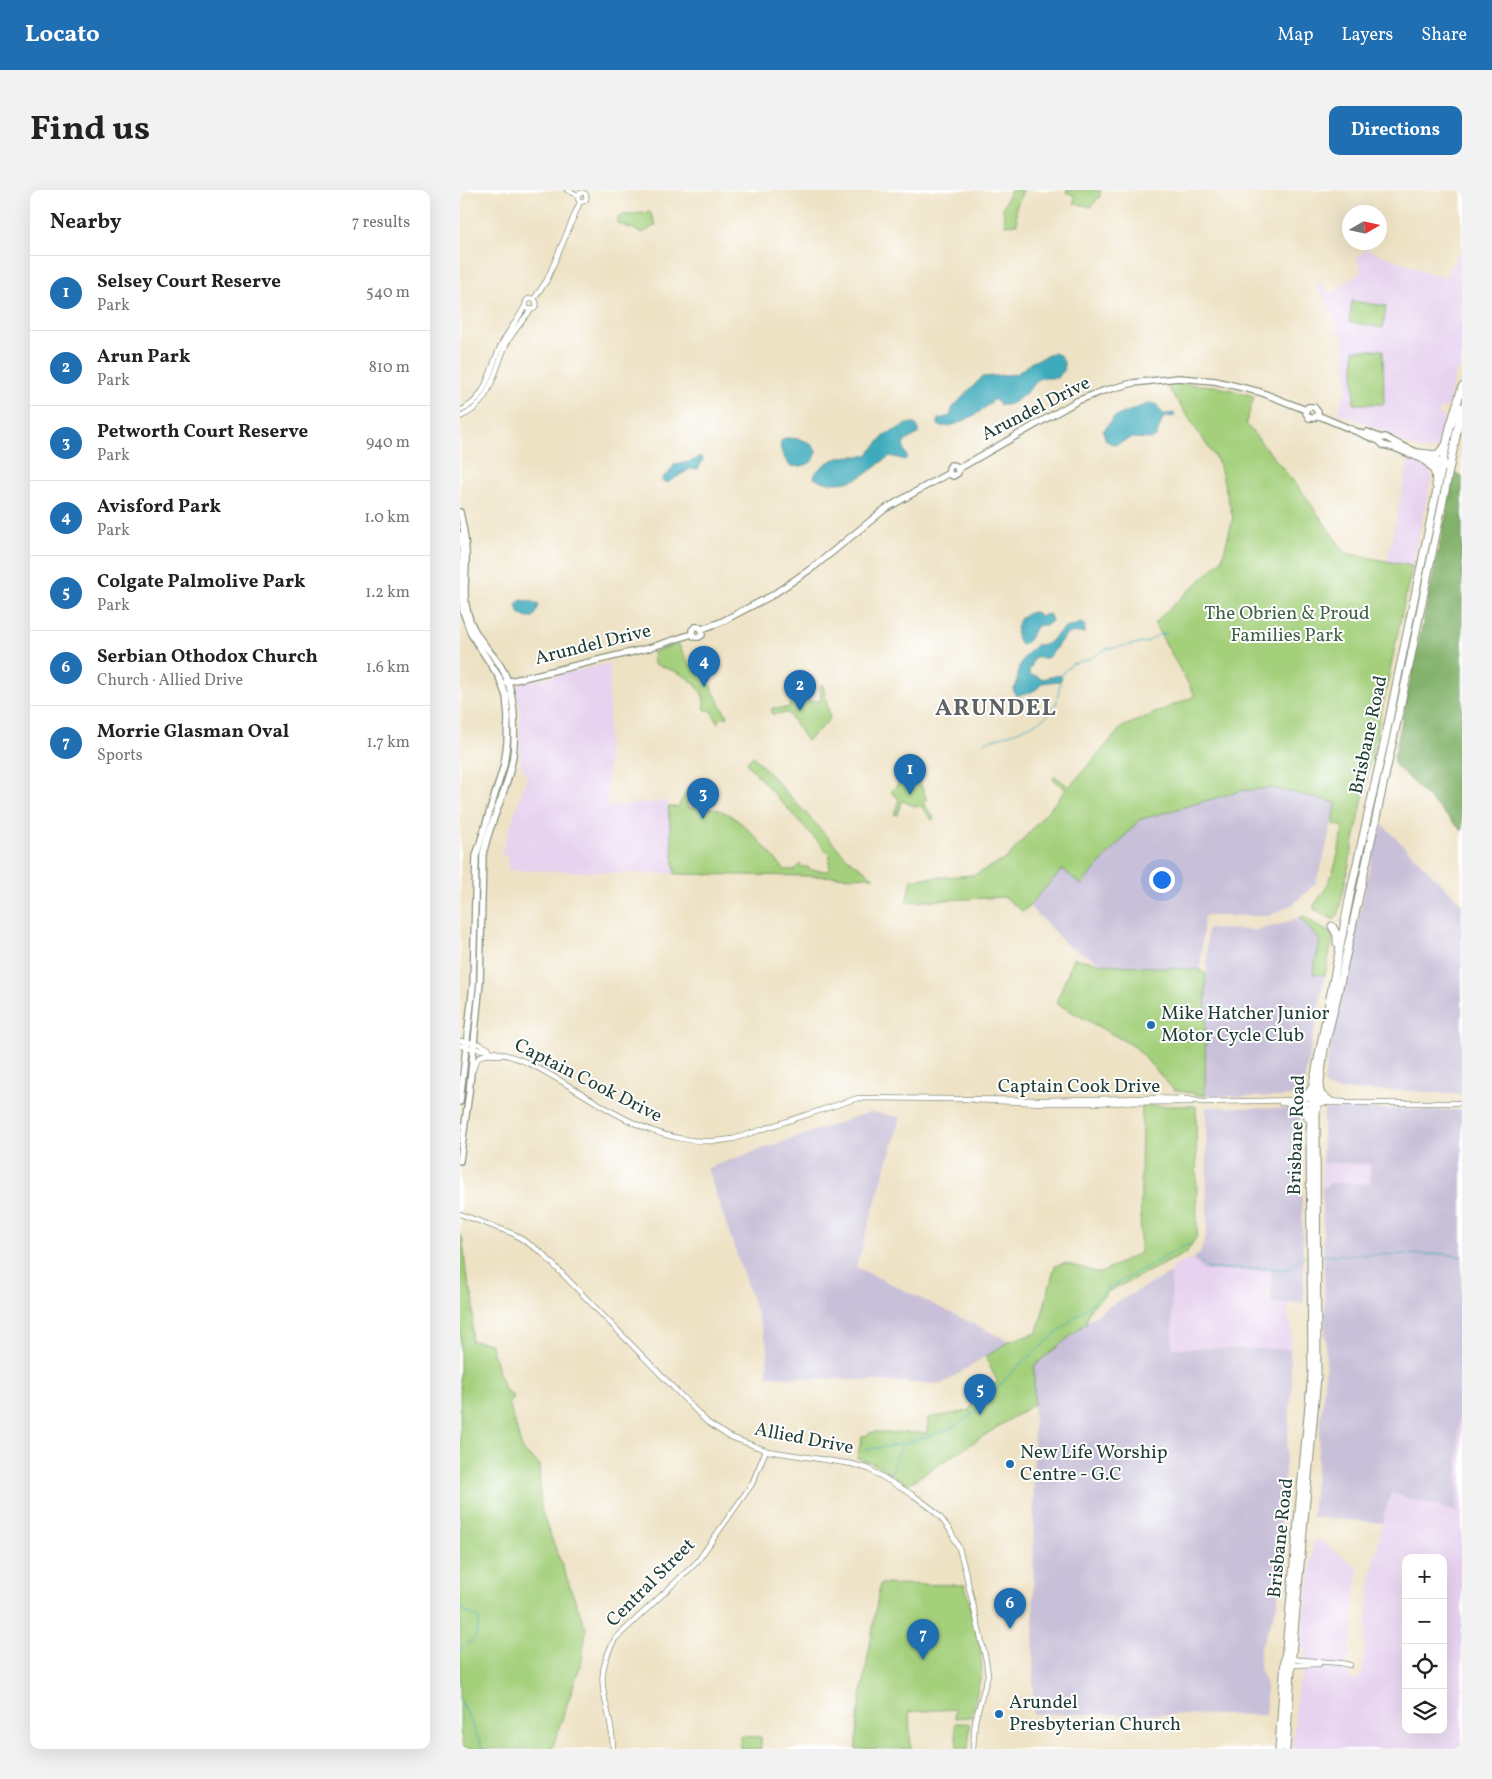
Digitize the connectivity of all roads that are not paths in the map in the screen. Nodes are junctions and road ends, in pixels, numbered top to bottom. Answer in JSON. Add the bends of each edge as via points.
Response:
{"nodes":[{"id":1,"x":567,"y":190,"type":"edge"},
{"id":2,"x":578,"y":195,"type":"junction"},
{"id":3,"x":580,"y":202,"type":"junction"},
{"id":4,"x":534,"y":299,"type":"junction"},
{"id":5,"x":525,"y":306,"type":"junction"},
{"id":6,"x":530,"y":310,"type":"junction"},
{"id":7,"x":1462,"y":387,"type":"edge"},
{"id":8,"x":1462,"y":407,"type":"edge"},
{"id":9,"x":460,"y":411,"type":"edge"},
{"id":10,"x":460,"y":417,"type":"edge"},
{"id":11,"x":1449,"y":439,"type":"junction"},
{"id":12,"x":1414,"y":453,"type":"junction"},
{"id":13,"x":1425,"y":461,"type":"junction"},
{"id":14,"x":1445,"y":466,"type":"junction"},
{"id":15,"x":1436,"y":501,"type":"junction"},
{"id":16,"x":460,"y":512,"type":"edge"},
{"id":17,"x":460,"y":534,"type":"edge"},
{"id":18,"x":1424,"y":571,"type":"junction"},
{"id":19,"x":504,"y":682,"type":"junction"},
{"id":20,"x":1396,"y":704,"type":"junction"},
{"id":21,"x":1332,"y":926,"type":"dead end"},
{"id":22,"x":1334,"y":973,"type":"junction"},
{"id":23,"x":463,"y":1044,"type":"edge"},
{"id":24,"x":474,"y":1045,"type":"junction"},
{"id":25,"x":505,"y":1055,"type":"junction"},
{"id":26,"x":470,"y":1079,"type":"junction"},
{"id":27,"x":1315,"y":1084,"type":"junction"},
{"id":28,"x":460,"y":1102,"type":"edge"},
{"id":29,"x":1297,"y":1102,"type":"junction"},
{"id":30,"x":1314,"y":1102,"type":"junction"},
{"id":31,"x":1329,"y":1102,"type":"junction"},
{"id":32,"x":1462,"y":1103,"type":"edge"},
{"id":33,"x":1316,"y":1113,"type":"junction"},
{"id":34,"x":1310,"y":1128,"type":"junction"},
{"id":35,"x":460,"y":1161,"type":"edge"},
{"id":36,"x":460,"y":1214,"type":"edge"},
{"id":37,"x":766,"y":1450,"type":"junction"},
{"id":38,"x":1288,"y":1662,"type":"junction"},
{"id":39,"x":1350,"y":1665,"type":"dead end"},
{"id":40,"x":613,"y":1749,"type":"edge"},
{"id":41,"x":973,"y":1749,"type":"edge"},
{"id":42,"x":1279,"y":1749,"type":"edge"},
{"id":43,"x":1286,"y":1749,"type":"edge"}],
"edges":[{"from":1,"to":2,"type":"street"},
{"from":2,"to":3,"type":"street"},
{"from":2,"to":3,"type":"street","via":[[586,196]]},
{"from":3,"to":4,"type":"street","via":[[547,280]]},
{"from":4,"to":5,"type":"street","via":[[528,299]]},
{"from":4,"to":6,"type":"street","via":[[536,307]]},
{"from":5,"to":6,"type":"street"},
{"from":5,"to":9,"type":"street","via":[[502,342],[485,389],[473,403]]},
{"from":6,"to":10,"type":"street","via":[[507,344],[485,397]]},
{"from":7,"to":11,"type":"highway","name":"Brisbane Road"},
{"from":8,"to":14,"type":"highway","name":"Brisbane Road"},
{"from":11,"to":12,"type":"highway","via":[[1437,455]]},
{"from":11,"to":14,"type":"highway","name":"Brisbane Road"},
{"from":12,"to":13,"type":"main road"},
{"from":12,"to":14,"type":"main road"},
{"from":12,"to":19,"type":"main road","name":"Arundel Drive","via":[[1357,428],[1317,415],[1309,418],[1306,410],[1260,392],[1215,381],[1176,378],[1133,383],[1078,401],[958,469],[953,476],[949,474],[885,508],[815,566],[750,608],[702,629],[701,636],[692,634],[649,648]]},
{"from":13,"to":14,"type":"main road"},
{"from":13,"to":15,"type":"highway","via":[[1435,470]]},
{"from":14,"to":15,"type":"highway","name":"Brisbane Road"},
{"from":14,"to":18,"type":"highway","name":"Brisbane Road"},
{"from":15,"to":18,"type":"highway","name":"Brisbane Road"},
{"from":16,"to":19,"type":"main road","via":[[466,551],[468,613],[473,628],[500,666]]},
{"from":17,"to":19,"type":"main road","via":[[463,612],[471,634]]},
{"from":18,"to":20,"type":"highway","name":"Brisbane Road"},
{"from":19,"to":23,"type":"main road","via":[[507,743],[501,777],[476,856],[473,985]]},
{"from":19,"to":24,"type":"main road","via":[[514,711],[514,746],[487,835],[483,860],[481,974]]},
{"from":20,"to":22,"type":"highway","name":"Brisbane Road"},
{"from":20,"to":27,"type":"highway","name":"Brisbane Road","via":[[1337,997]]},
{"from":21,"to":22,"type":"highway","via":[[1338,938]]},
{"from":22,"to":27,"type":"highway","name":"Brisbane Road"},
{"from":23,"to":24,"type":"street","name":"Captain Cook Drive"},
{"from":23,"to":28,"type":"main road"},
{"from":24,"to":25,"type":"street","name":"Captain Cook Drive","via":[[480,1044]]},
{"from":24,"to":26,"type":"main road"},
{"from":25,"to":26,"type":"street","via":[[479,1057]]},
{"from":25,"to":29,"type":"street","name":"Captain Cook Drive","via":[[529,1064],[634,1124],[674,1138],[696,1141],[733,1139],[858,1098],[1145,1098]]},
{"from":26,"to":35,"type":"main road"},
{"from":27,"to":29,"type":"highway","via":[[1306,1097]]},
{"from":27,"to":30,"type":"highway","name":"Brisbane Road"},
{"from":27,"to":31,"type":"highway"},
{"from":29,"to":30,"type":"street","name":"Captain Cook Drive"},
{"from":29,"to":34,"type":"highway","via":[[1307,1110]]},
{"from":30,"to":31,"type":"street","name":"Captain Cook Drive"},
{"from":30,"to":33,"type":"highway","name":"Brisbane Road"},
{"from":30,"to":34,"type":"highway","name":"Brisbane Road"},
{"from":31,"to":32,"type":"street","name":"Captain Cook Drive"},
{"from":31,"to":33,"type":"highway"},
{"from":33,"to":38,"type":"highway","name":"Brisbane Road","via":[[1318,1377]]},
{"from":34,"to":38,"type":"highway","name":"Brisbane Road","via":[[1312,1369]]},
{"from":36,"to":37,"type":"street","name":"Allied Drive","via":[[514,1234],[541,1252],[707,1422],[728,1436]]},
{"from":37,"to":40,"type":"street","name":"Central Street","via":[[752,1484],[697,1562],[626,1629],[609,1650],[602,1672],[602,1686]]},
{"from":37,"to":41,"type":"street","name":"Allied Drive","via":[[869,1469],[926,1504],[950,1530],[959,1548],[988,1669],[975,1721]]},
{"from":38,"to":39,"type":"street"},
{"from":38,"to":42,"type":"highway","name":"Brisbane Road"},
{"from":38,"to":43,"type":"highway","name":"Brisbane Road"}]}
